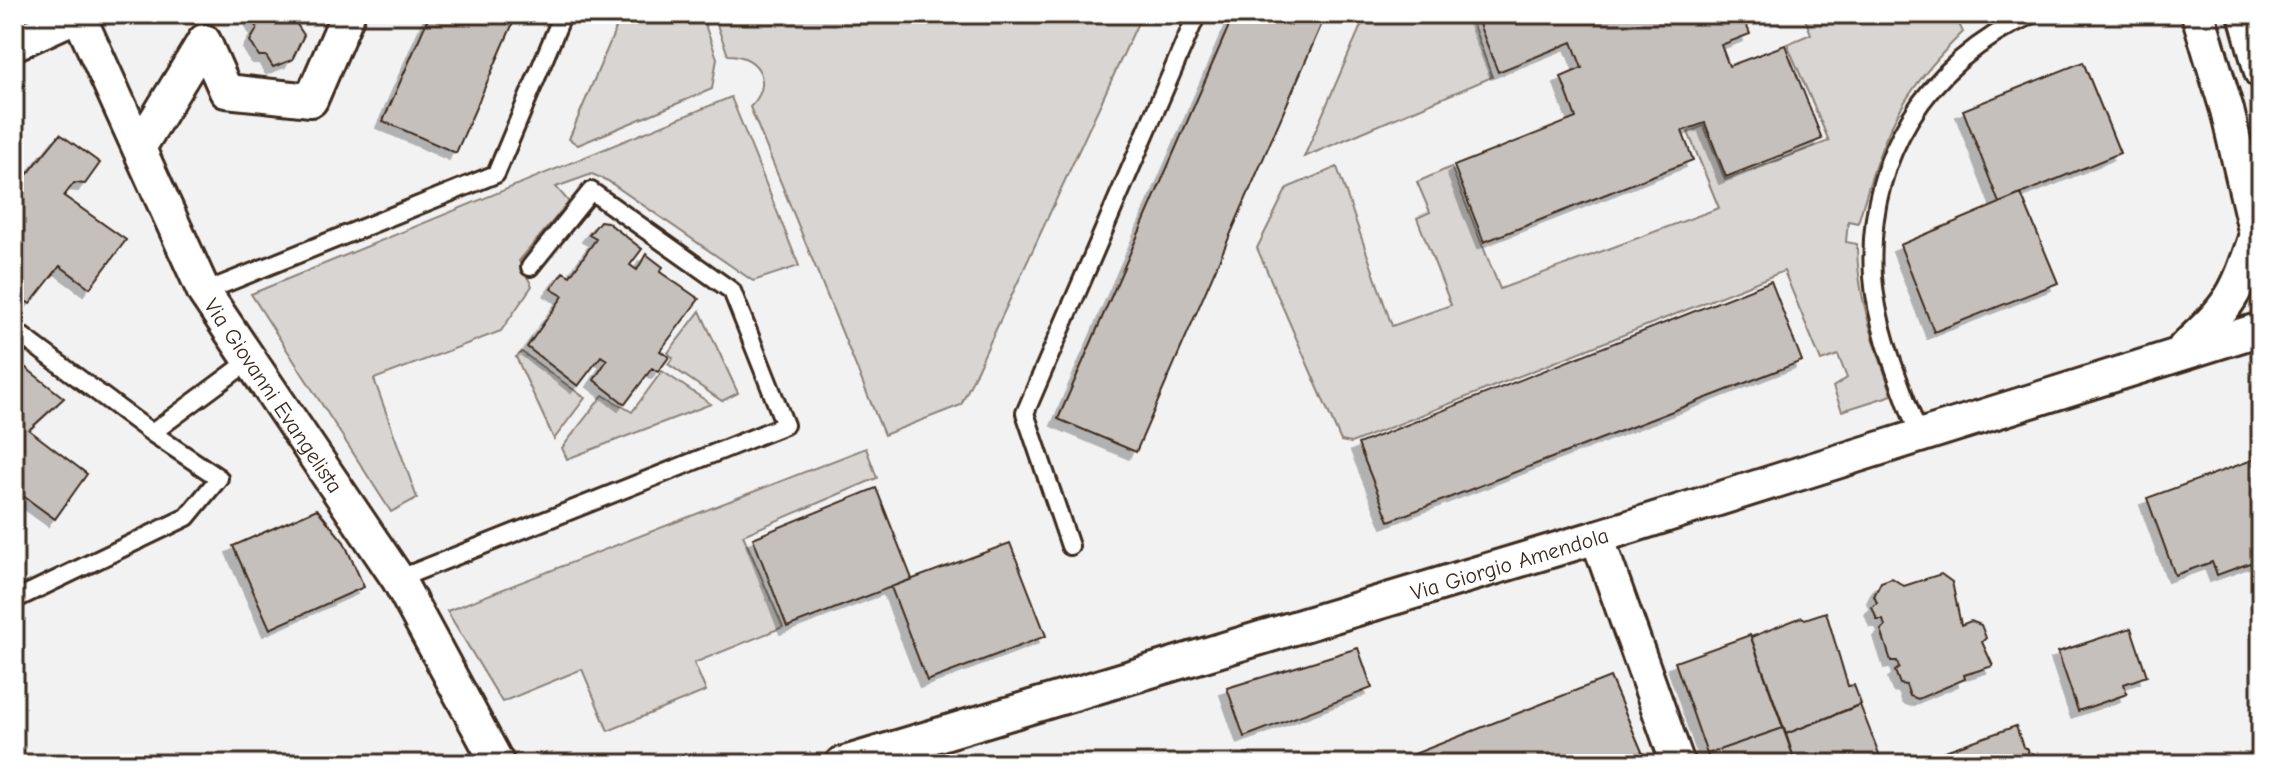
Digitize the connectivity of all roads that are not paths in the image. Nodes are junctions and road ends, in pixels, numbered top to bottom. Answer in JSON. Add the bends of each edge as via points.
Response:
{"nodes":[{"id":1,"x":78,"y":14,"type":"edge"},
{"id":2,"x":348,"y":14,"type":"edge"},
{"id":3,"x":563,"y":14,"type":"edge"},
{"id":4,"x":1197,"y":14,"type":"edge"},
{"id":5,"x":2033,"y":14,"type":"edge"},
{"id":6,"x":2198,"y":14,"type":"edge"},
{"id":7,"x":2245,"y":14,"type":"edge"},
{"id":8,"x":14,"y":44,"type":"edge"},
{"id":9,"x":2261,"y":72,"type":"edge"},
{"id":10,"x":139,"y":148,"type":"junction"},
{"id":11,"x":2259,"y":245,"type":"edge"},
{"id":12,"x":530,"y":267,"type":"dead end"},
{"id":13,"x":204,"y":292,"type":"junction"},
{"id":14,"x":2261,"y":329,"type":"edge"},
{"id":15,"x":14,"y":330,"type":"edge"},
{"id":16,"x":2176,"y":355,"type":"junction"},
{"id":17,"x":249,"y":361,"type":"junction"},
{"id":18,"x":152,"y":433,"type":"junction"},
{"id":19,"x":1919,"y":436,"type":"junction"},
{"id":20,"x":1597,"y":537,"type":"junction"},
{"id":21,"x":1070,"y":546,"type":"dead end"},
{"id":22,"x":398,"y":579,"type":"junction"},
{"id":23,"x":14,"y":600,"type":"edge"},
{"id":24,"x":498,"y":764,"type":"edge"},
{"id":25,"x":841,"y":764,"type":"edge"},
{"id":26,"x":1678,"y":764,"type":"edge"}],
"edges":[{"from":1,"to":8,"type":"street"},
{"from":1,"to":10,"type":"street","name":"Via Giovanni Evangelista"},
{"from":2,"to":10,"type":"street","via":[[311,100],[226,91],[204,41]]},
{"from":3,"to":13,"type":"lane","via":[[496,174]]},
{"from":4,"to":21,"type":"lane","via":[[1025,413]]},
{"from":5,"to":19,"type":"lane","via":[[1995,31],[1942,75],[1899,133],[1876,199],[1873,278],[1884,339]]},
{"from":6,"to":11,"type":"street"},
{"from":7,"to":9,"type":"street"},
{"from":10,"to":13,"type":"street","name":"Via Giovanni Evangelista"},
{"from":11,"to":16,"type":"street","name":"Via Giorgio Amendola","via":[[2225,311]]},
{"from":12,"to":22,"type":"lane","via":[[591,191],[732,291],[785,425]]},
{"from":13,"to":17,"type":"street","name":"Via Giovanni Evangelista"},
{"from":14,"to":16,"type":"street","name":"Via Giorgio Amendola"},
{"from":15,"to":18,"type":"lane"},
{"from":16,"to":19,"type":"street","name":"Via Giorgio Amendola"},
{"from":17,"to":18,"type":"lane"},
{"from":17,"to":22,"type":"street","name":"Via Giovanni Evangelista"},
{"from":18,"to":23,"type":"lane","via":[[219,478],[187,517]]},
{"from":19,"to":20,"type":"street","name":"Via Giorgio Amendola"},
{"from":20,"to":25,"type":"street","name":"Via Giorgio Amendola"},
{"from":20,"to":26,"type":"street"},
{"from":22,"to":24,"type":"street","name":"Via Giovanni Evangelista"}]}
